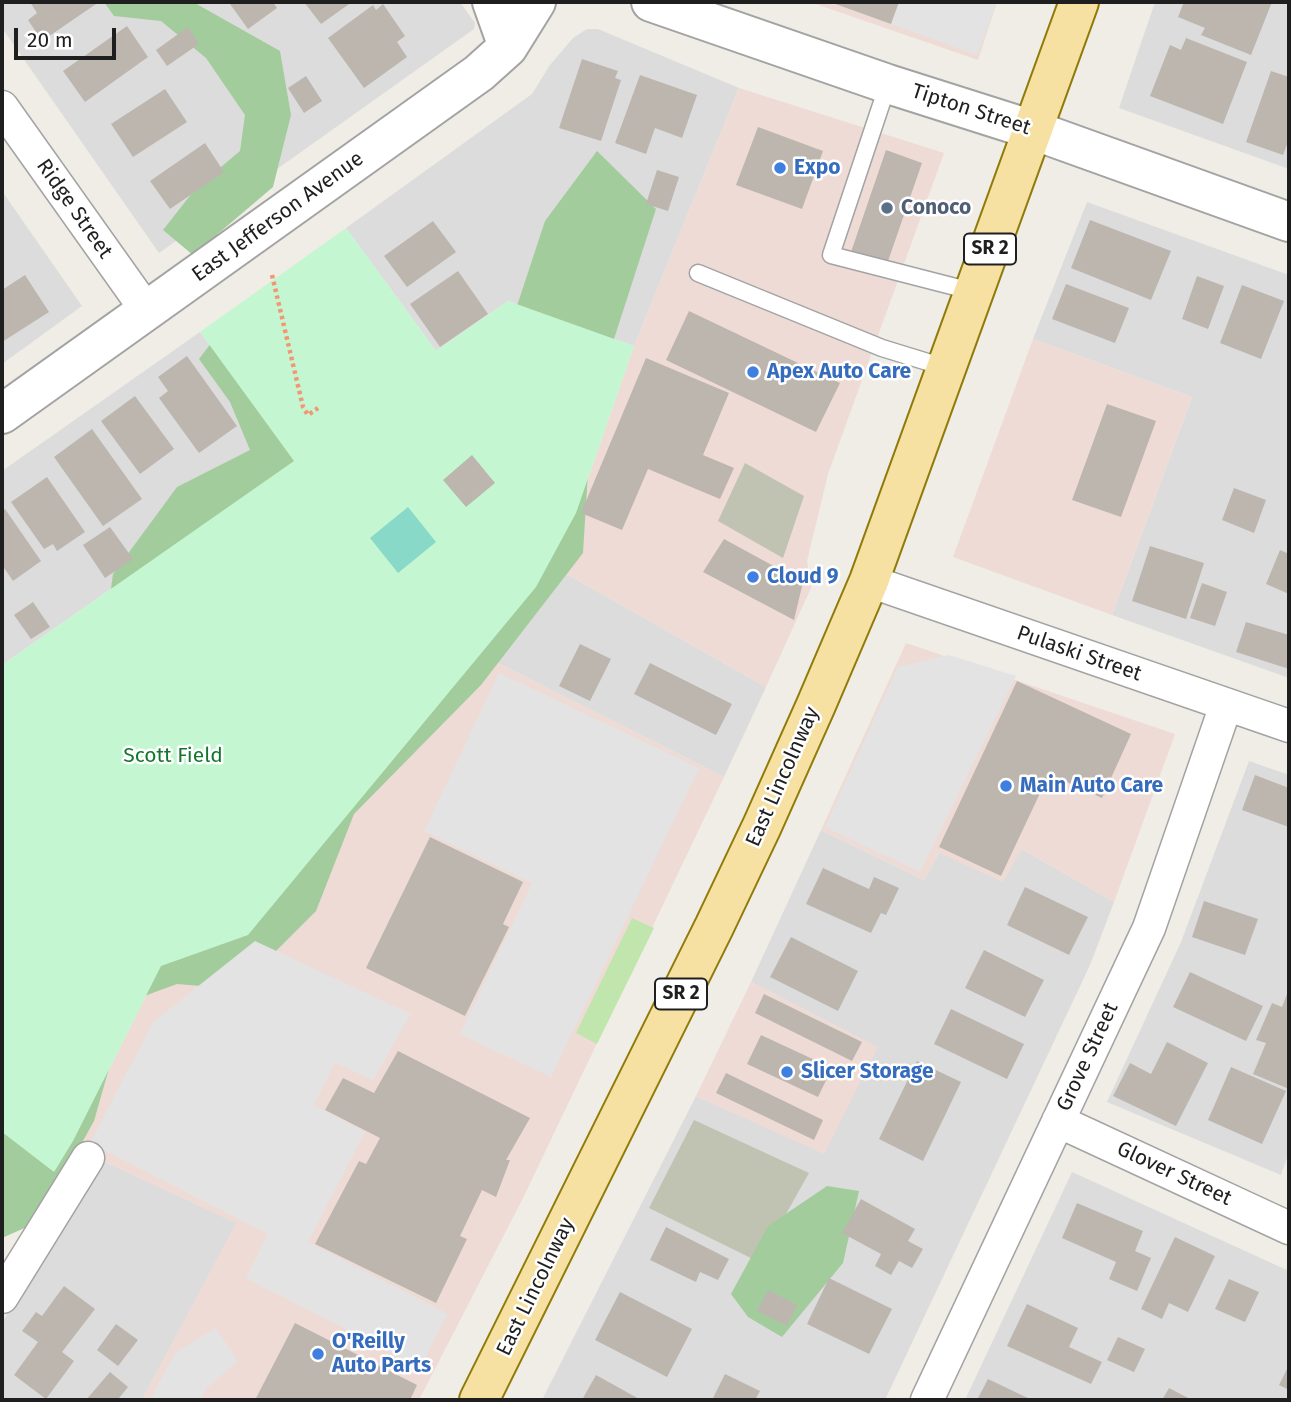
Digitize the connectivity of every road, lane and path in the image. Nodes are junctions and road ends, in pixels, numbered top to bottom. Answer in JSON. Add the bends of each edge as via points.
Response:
{"nodes":[{"id":1,"x":492,"y":2,"type":"edge"},
{"id":2,"x":536,"y":2,"type":"edge"},
{"id":3,"x":651,"y":2,"type":"edge"},
{"id":4,"x":1079,"y":2,"type":"edge"},
{"id":5,"x":508,"y":47,"type":"junction"},
{"id":6,"x":888,"y":83,"type":"junction"},
{"id":7,"x":2,"y":107,"type":"edge"},
{"id":8,"x":1033,"y":130,"type":"junction"},
{"id":9,"x":1289,"y":222,"type":"edge"},
{"id":10,"x":698,"y":273,"type":"dead end"},
{"id":11,"x":272,"y":275,"type":"dead end"},
{"id":12,"x":975,"y":292,"type":"junction"},
{"id":13,"x":147,"y":310,"type":"junction"},
{"id":14,"x":947,"y":368,"type":"junction"},
{"id":15,"x":318,"y":408,"type":"dead end"},
{"id":16,"x":2,"y":414,"type":"edge"},
{"id":17,"x":869,"y":581,"type":"junction"},
{"id":18,"x":1226,"y":705,"type":"junction"},
{"id":19,"x":1289,"y":726,"type":"edge"},
{"id":20,"x":1058,"y":1121,"type":"junction"},
{"id":21,"x":88,"y":1158,"type":"dead end"},
{"id":22,"x":1289,"y":1228,"type":"edge"},
{"id":23,"x":2,"y":1297,"type":"edge"},
{"id":24,"x":479,"y":1400,"type":"edge"},
{"id":25,"x":928,"y":1400,"type":"edge"}],
"edges":[{"from":1,"to":5,"type":"street"},
{"from":2,"to":5,"type":"street","name":"East Jefferson Avenue"},
{"from":3,"to":6,"type":"street","name":"Tipton Street"},
{"from":4,"to":8,"type":"main road","number":"SR 2"},
{"from":5,"to":13,"type":"street","name":"East Jefferson Avenue","via":[[470,80]]},
{"from":6,"to":8,"type":"street","name":"Tipton Street"},
{"from":6,"to":12,"type":"lane","via":[[831,255]]},
{"from":7,"to":13,"type":"street","name":"Ridge Street"},
{"from":8,"to":9,"type":"street","name":"Tipton Street"},
{"from":8,"to":12,"type":"main road","name":"East Lincolnway","number":"SR 2"},
{"from":10,"to":14,"type":"lane","via":[[882,348]]},
{"from":11,"to":15,"type":"path","via":[[303,407],[308,415]]},
{"from":12,"to":14,"type":"main road","name":"East Lincolnway","number":"SR 2"},
{"from":13,"to":16,"type":"street","name":"East Jefferson Avenue"},
{"from":14,"to":17,"type":"main road","name":"East Lincolnway","number":"SR 2"},
{"from":17,"to":18,"type":"street","name":"Pulaski Street"},
{"from":17,"to":24,"type":"main road","name":"East Lincolnway","number":"SR 2","via":[[762,826]]},
{"from":18,"to":19,"type":"street","name":"Pulaski Street"},
{"from":18,"to":20,"type":"street","name":"Grove Street","via":[[1149,928]]},
{"from":20,"to":22,"type":"street","name":"Glover Street"},
{"from":20,"to":25,"type":"street","name":"Grove Street"},
{"from":21,"to":23,"type":"street"}]}
